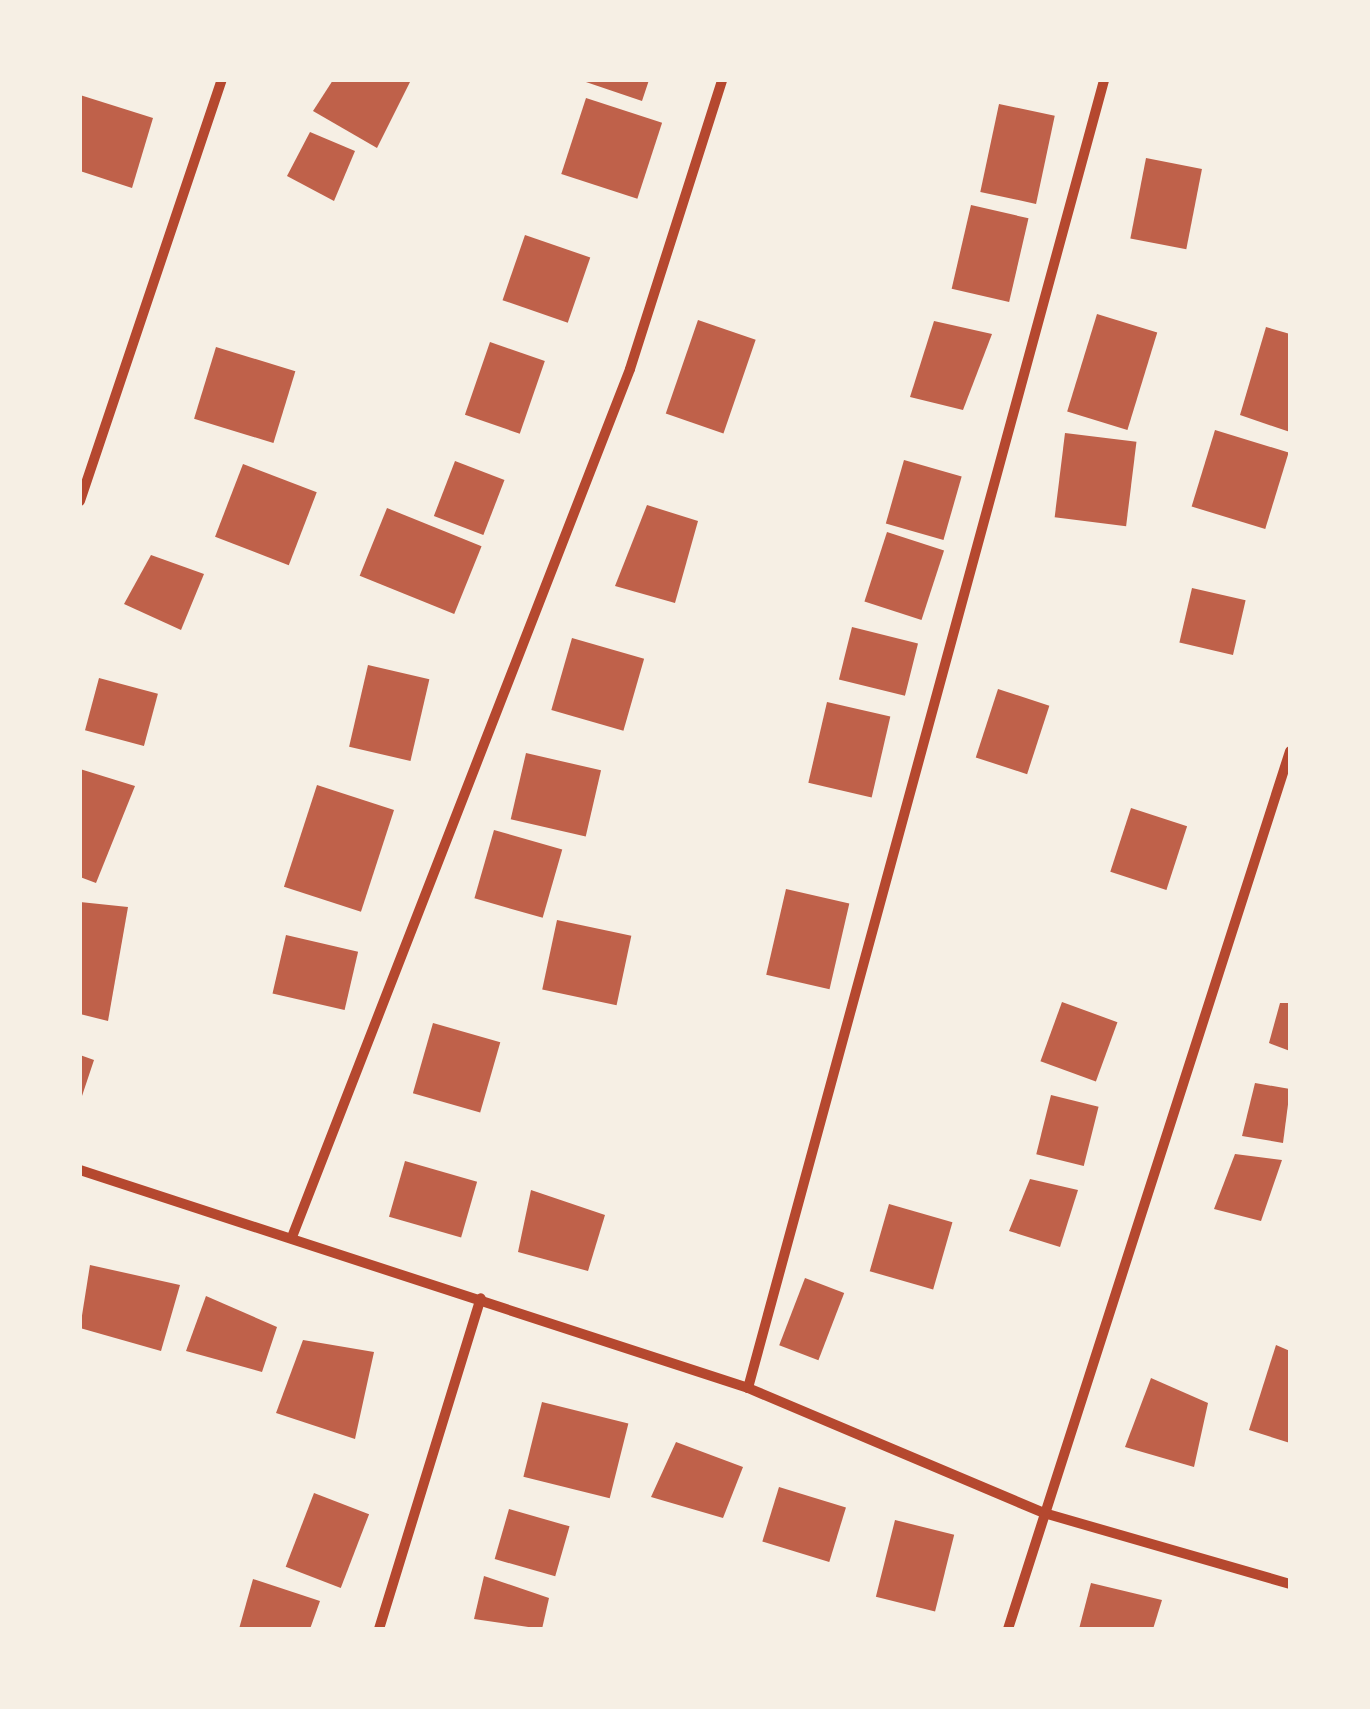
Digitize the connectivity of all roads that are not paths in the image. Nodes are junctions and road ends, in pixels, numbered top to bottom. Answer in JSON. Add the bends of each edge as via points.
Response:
{"nodes":[{"id":1,"x":222,"y":80,"type":"edge"},
{"id":2,"x":722,"y":80,"type":"edge"},
{"id":3,"x":1104,"y":80,"type":"edge"},
{"id":4,"x":80,"y":502,"type":"edge"},
{"id":5,"x":1290,"y":751,"type":"edge"},
{"id":6,"x":80,"y":1170,"type":"edge"},
{"id":7,"x":292,"y":1237,"type":"junction"},
{"id":8,"x":481,"y":1298,"type":"junction"},
{"id":9,"x":748,"y":1388,"type":"junction"},
{"id":10,"x":1044,"y":1514,"type":"junction"},
{"id":11,"x":1290,"y":1584,"type":"edge"},
{"id":12,"x":379,"y":1629,"type":"edge"},
{"id":13,"x":1008,"y":1629,"type":"edge"}],
"edges":[{"from":1,"to":4,"type":"street"},
{"from":2,"to":7,"type":"street","via":[[630,369]]},
{"from":3,"to":9,"type":"street"},
{"from":5,"to":10,"type":"street"},
{"from":6,"to":7,"type":"street"},
{"from":7,"to":8,"type":"street"},
{"from":8,"to":9,"type":"street"},
{"from":8,"to":12,"type":"street"},
{"from":9,"to":10,"type":"street"},
{"from":10,"to":11,"type":"street"},
{"from":10,"to":13,"type":"street"}]}
